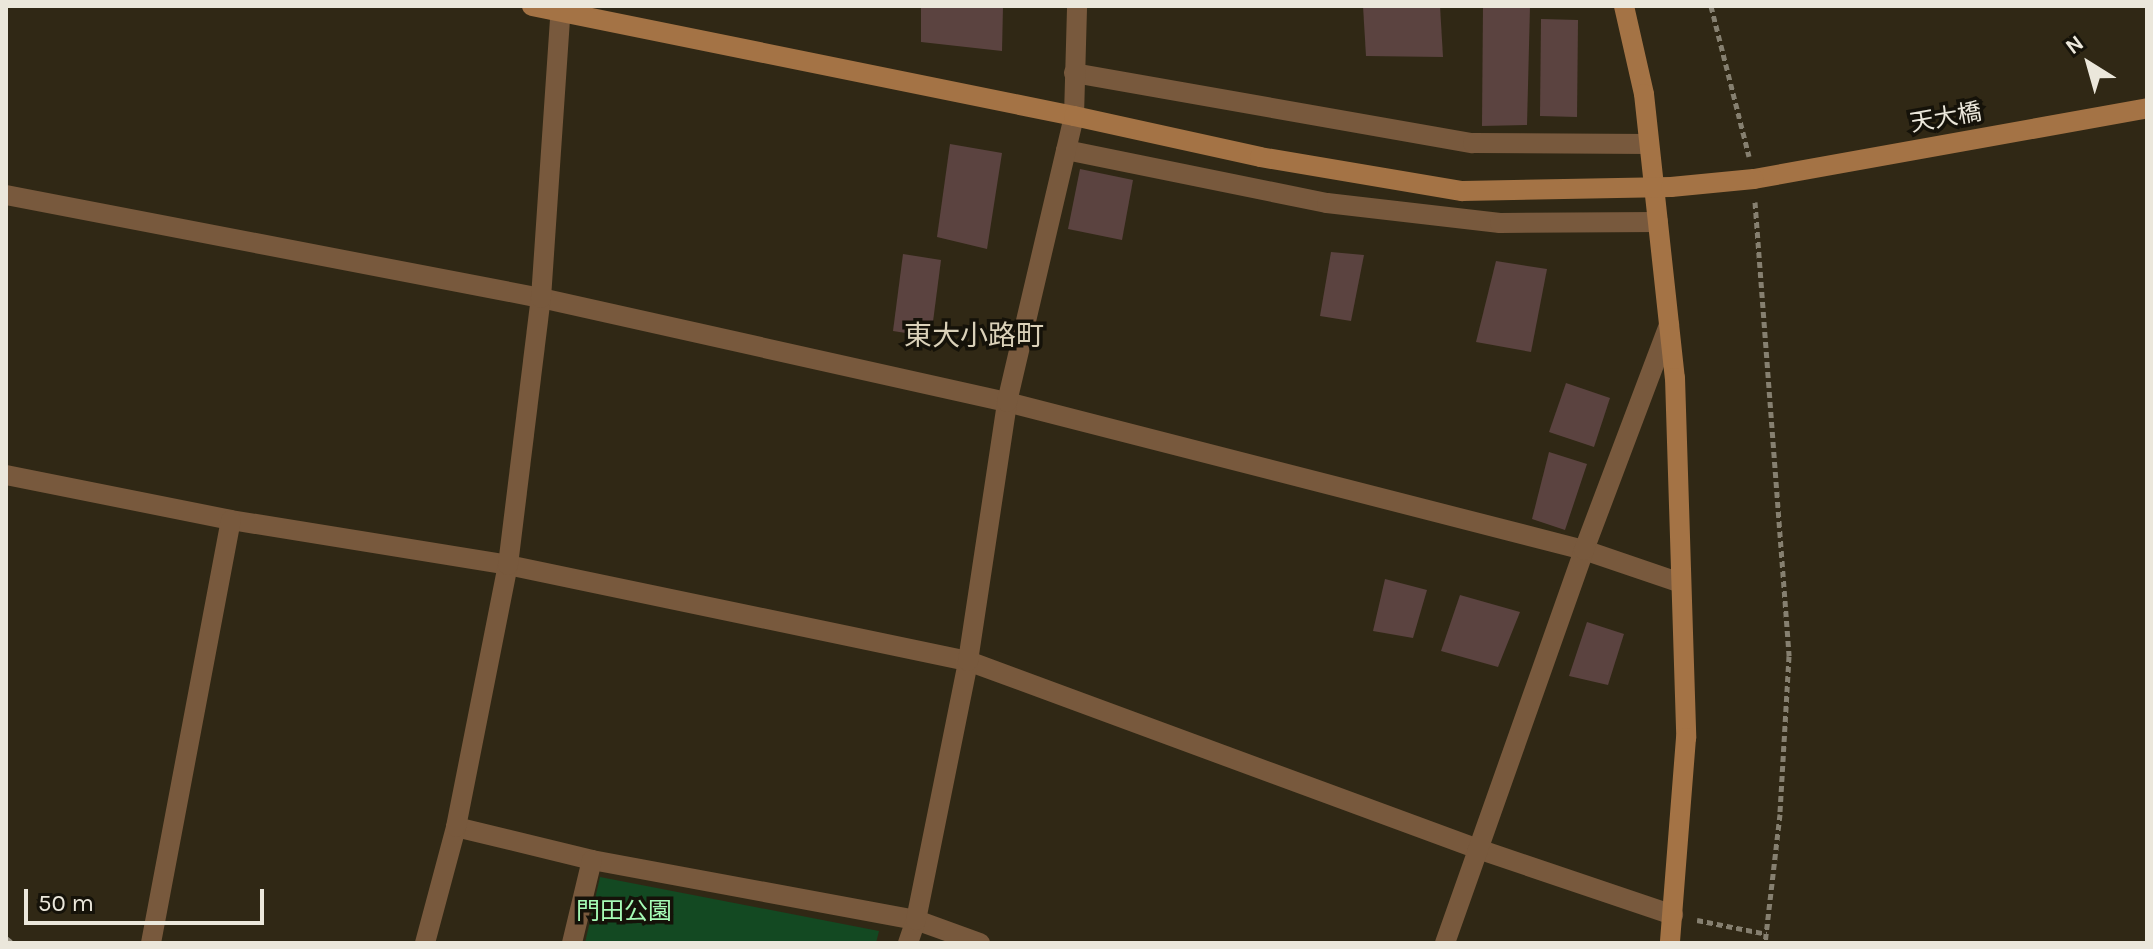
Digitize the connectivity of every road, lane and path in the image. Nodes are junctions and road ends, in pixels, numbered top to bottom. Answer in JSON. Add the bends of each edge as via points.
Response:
{"nodes":[{"id":1,"x":532,"y":6,"type":"edge"},
{"id":2,"x":1077,"y":6,"type":"edge"},
{"id":3,"x":1624,"y":6,"type":"edge"},
{"id":4,"x":1711,"y":6,"type":"edge"},
{"id":5,"x":561,"y":9,"type":"edge"},
{"id":6,"x":1074,"y":73,"type":"junction"},
{"id":7,"x":2147,"y":108,"type":"edge"},
{"id":8,"x":1074,"y":116,"type":"junction"},
{"id":9,"x":1649,"y":144,"type":"junction"},
{"id":10,"x":1066,"y":150,"type":"junction"},
{"id":11,"x":1754,"y":179,"type":"junction"},
{"id":12,"x":6,"y":195,"type":"edge"},
{"id":13,"x":1658,"y":222,"type":"junction"},
{"id":14,"x":541,"y":298,"type":"junction"},
{"id":15,"x":1669,"y":325,"type":"junction"},
{"id":16,"x":1007,"y":402,"type":"junction"},
{"id":17,"x":6,"y":475,"type":"edge"},
{"id":18,"x":231,"y":520,"type":"junction"},
{"id":19,"x":1584,"y":550,"type":"junction"},
{"id":20,"x":508,"y":565,"type":"junction"},
{"id":21,"x":1681,"y":583,"type":"junction"},
{"id":22,"x":968,"y":661,"type":"junction"},
{"id":23,"x":456,"y":827,"type":"junction"},
{"id":24,"x":1478,"y":849,"type":"junction"},
{"id":25,"x":592,"y":860,"type":"junction"},
{"id":26,"x":1673,"y":915,"type":"junction"},
{"id":27,"x":916,"y":920,"type":"junction"},
{"id":28,"x":1767,"y":934,"type":"junction"},
{"id":29,"x":151,"y":943,"type":"edge"},
{"id":30,"x":425,"y":943,"type":"edge"},
{"id":31,"x":572,"y":943,"type":"edge"},
{"id":32,"x":908,"y":943,"type":"edge"},
{"id":33,"x":980,"y":943,"type":"edge"},
{"id":34,"x":1445,"y":943,"type":"edge"},
{"id":35,"x":1670,"y":943,"type":"edge"},
{"id":36,"x":1765,"y":943,"type":"edge"}],
"edges":[{"from":1,"to":5,"type":"street","name":"天大橋"},
{"from":2,"to":6,"type":"street"},
{"from":3,"to":9,"type":"street"},
{"from":4,"to":11,"type":"path"},
{"from":5,"to":8,"type":"street","name":"天大橋"},
{"from":5,"to":14,"type":"street"},
{"from":6,"to":8,"type":"street"},
{"from":6,"to":9,"type":"street","via":[[1473,143]]},
{"from":7,"to":11,"type":"street","name":"天大橋"},
{"from":8,"to":10,"type":"street"},
{"from":8,"to":11,"type":"street","name":"天大橋","bridge":true,"via":[[1260,157],[1462,191],[1671,187]]},
{"from":9,"to":13,"type":"street"},
{"from":10,"to":13,"type":"street","via":[[1327,203],[1500,223]]},
{"from":10,"to":16,"type":"street"},
{"from":11,"to":28,"type":"path","via":[[1789,656]]},
{"from":12,"to":14,"type":"street"},
{"from":13,"to":15,"type":"street"},
{"from":14,"to":16,"type":"street"},
{"from":14,"to":20,"type":"street"},
{"from":15,"to":19,"type":"street"},
{"from":15,"to":21,"type":"street"},
{"from":16,"to":19,"type":"street"},
{"from":16,"to":22,"type":"street"},
{"from":17,"to":18,"type":"street"},
{"from":18,"to":20,"type":"street"},
{"from":18,"to":29,"type":"street"},
{"from":19,"to":21,"type":"street"},
{"from":19,"to":24,"type":"street"},
{"from":20,"to":22,"type":"street"},
{"from":20,"to":23,"type":"street"},
{"from":21,"to":26,"type":"street","via":[[1686,738]]},
{"from":22,"to":24,"type":"street"},
{"from":22,"to":27,"type":"street"},
{"from":23,"to":25,"type":"street"},
{"from":23,"to":30,"type":"street"},
{"from":24,"to":26,"type":"street"},
{"from":24,"to":34,"type":"street"},
{"from":25,"to":27,"type":"street"},
{"from":25,"to":31,"type":"street"},
{"from":26,"to":28,"type":"path"},
{"from":26,"to":35,"type":"street"},
{"from":27,"to":32,"type":"street"},
{"from":27,"to":33,"type":"street"},
{"from":28,"to":36,"type":"path"}]}
